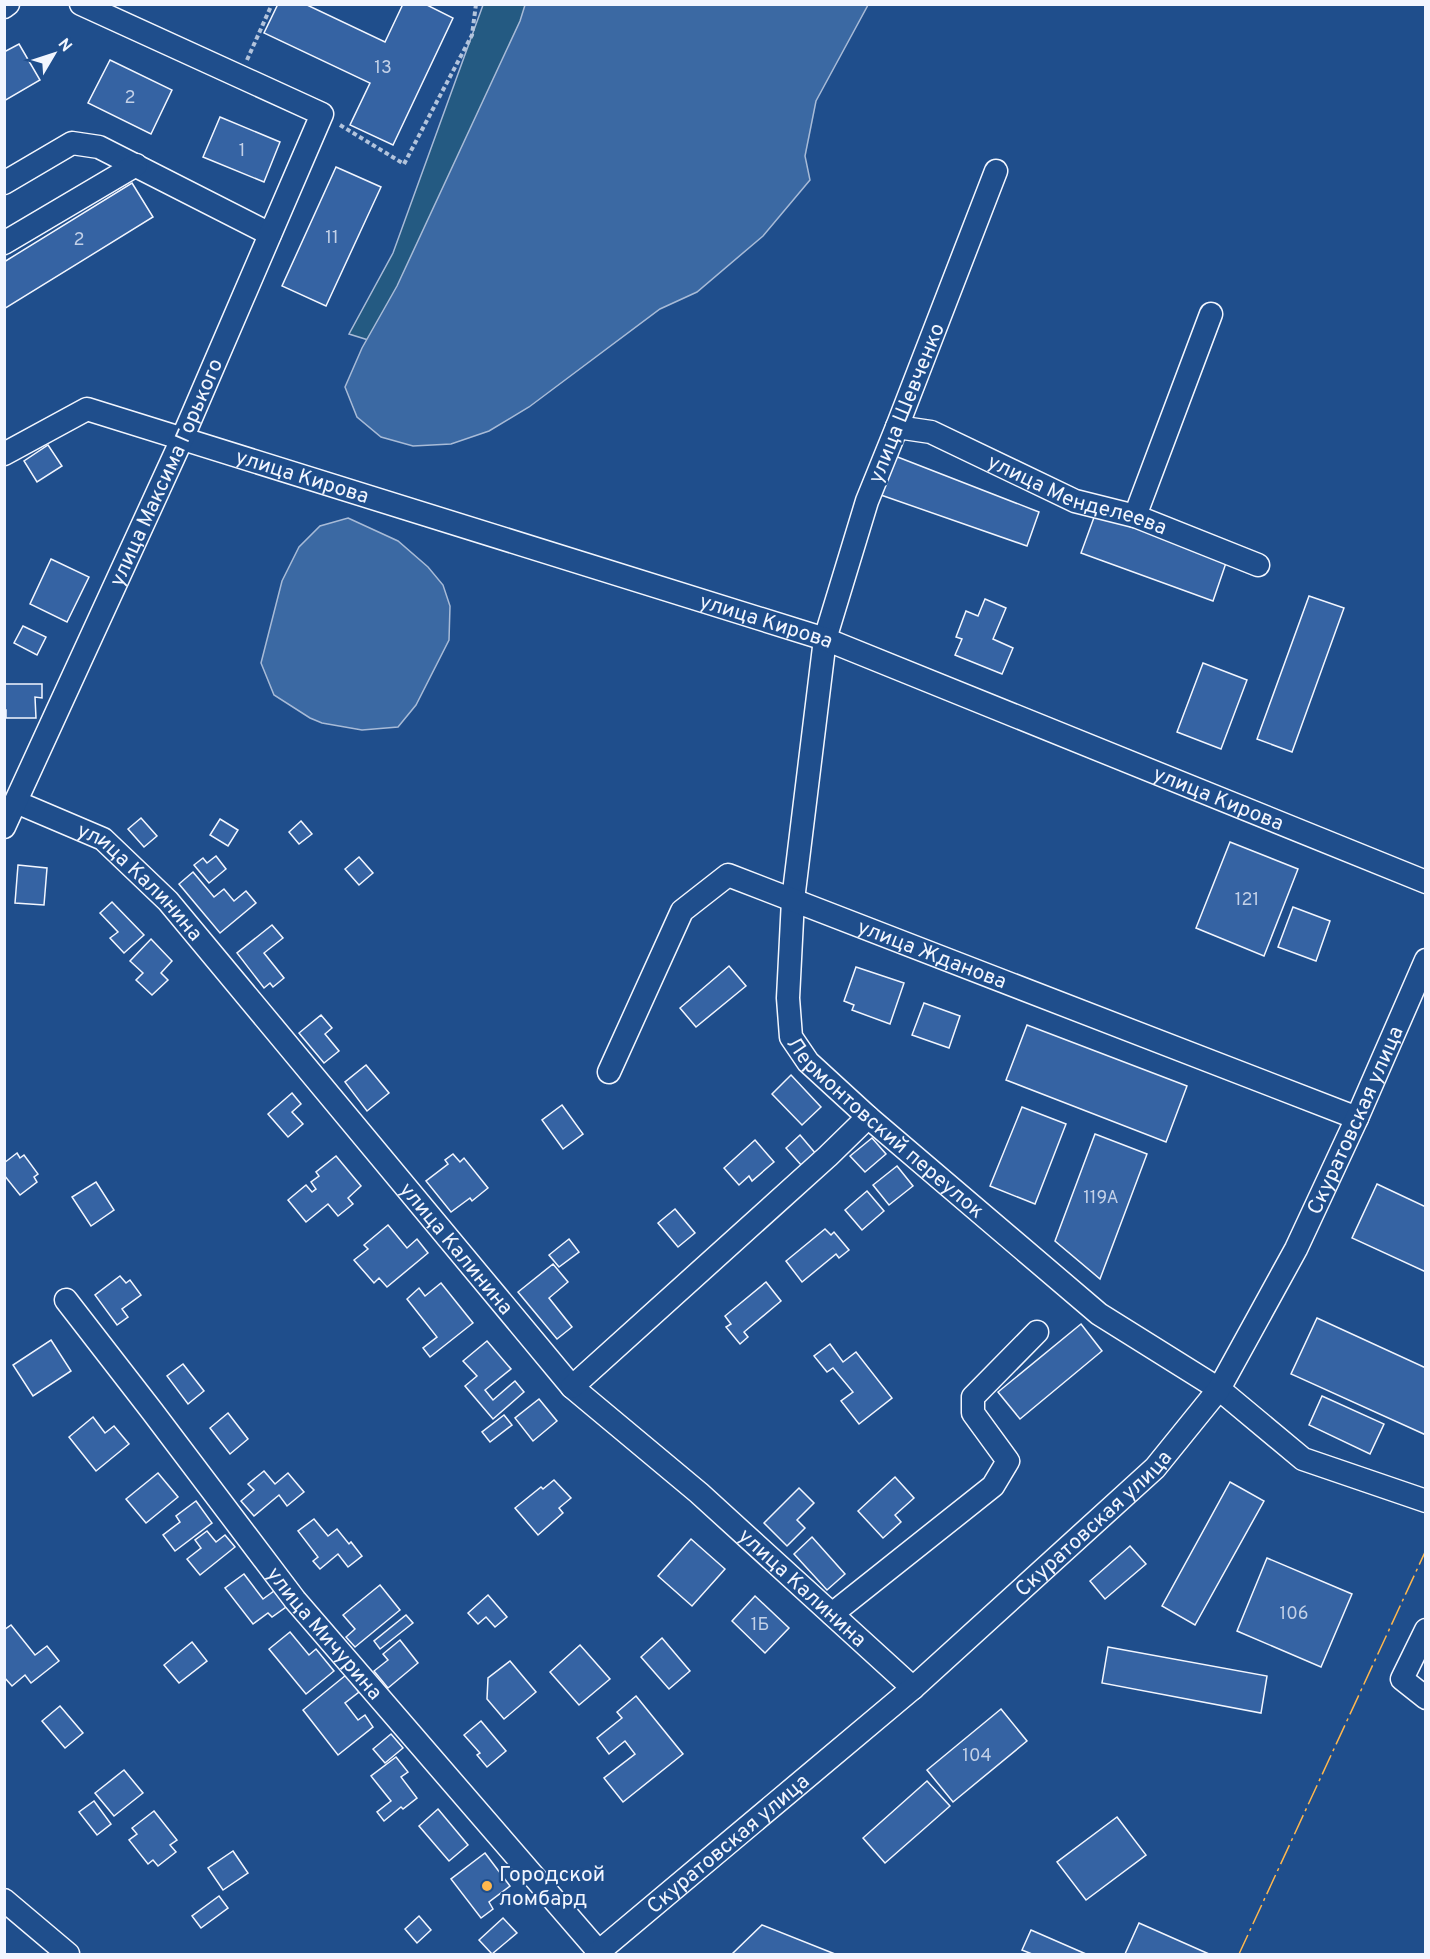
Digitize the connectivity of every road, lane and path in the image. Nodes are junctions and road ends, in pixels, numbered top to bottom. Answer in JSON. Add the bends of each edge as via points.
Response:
{"nodes":[{"id":1,"x":81,"y":4,"type":"edge"},
{"id":2,"x":272,"y":4,"type":"edge"},
{"id":3,"x":476,"y":4,"type":"edge"},
{"id":4,"x":240,"y":77,"type":"junction"},
{"id":5,"x":322,"y":114,"type":"junction"},
{"id":6,"x":136,"y":165,"type":"junction"},
{"id":7,"x":996,"y":171,"type":"dead end"},
{"id":8,"x":4,"y":183,"type":"edge"},
{"id":9,"x":270,"y":234,"type":"junction"},
{"id":10,"x":4,"y":243,"type":"edge"},
{"id":11,"x":1211,"y":314,"type":"dead end"},
{"id":12,"x":897,"y":427,"type":"junction"},
{"id":13,"x":182,"y":439,"type":"junction"},
{"id":14,"x":4,"y":454,"type":"edge"},
{"id":15,"x":1135,"y":516,"type":"junction"},
{"id":16,"x":1258,"y":565,"type":"dead end"},
{"id":17,"x":825,"y":639,"type":"junction"},
{"id":18,"x":10,"y":793,"type":"edge"},
{"id":19,"x":4,"y":827,"type":"edge"},
{"id":20,"x":1425,"y":882,"type":"edge"},
{"id":21,"x":793,"y":900,"type":"junction"},
{"id":22,"x":1425,"y":960,"type":"edge"},
{"id":23,"x":609,"y":1072,"type":"dead end"},
{"id":24,"x":868,"y":1117,"type":"junction"},
{"id":25,"x":1357,"y":1118,"type":"junction"},
{"id":26,"x":66,"y":1300,"type":"dead end"},
{"id":27,"x":1037,"y":1332,"type":"dead end"},
{"id":28,"x":572,"y":1387,"type":"junction"},
{"id":29,"x":1219,"y":1389,"type":"junction"},
{"id":30,"x":1425,"y":1501,"type":"edge"},
{"id":31,"x":832,"y":1614,"type":"junction"},
{"id":32,"x":1425,"y":1630,"type":"edge"},
{"id":33,"x":913,"y":1688,"type":"junction"},
{"id":34,"x":1425,"y":1698,"type":"edge"},
{"id":35,"x":4,"y":1900,"type":"edge"},
{"id":36,"x":598,"y":1953,"type":"edge"},
{"id":37,"x":68,"y":1954,"type":"edge"}],
"edges":[{"from":1,"to":4,"type":"street"},
{"from":2,"to":4,"type":"path"},
{"from":3,"to":5,"type":"path","via":[[472,35],[404,164]]},
{"from":4,"to":5,"type":"street"},
{"from":5,"to":9,"type":"street","name":"улица Максима Горького"},
{"from":6,"to":8,"type":"street","via":[[99,147],[72,143]]},
{"from":6,"to":9,"type":"street"},
{"from":6,"to":10,"type":"street"},
{"from":7,"to":12,"type":"street","name":"улица Шевченко"},
{"from":9,"to":13,"type":"street","name":"улица Максима Горького"},
{"from":11,"to":15,"type":"street"},
{"from":12,"to":15,"type":"street","name":"улица Менделеева","via":[[931,432],[1075,501]]},
{"from":12,"to":17,"type":"street","name":"улица Шевченко","via":[[867,501]]},
{"from":13,"to":14,"type":"street","name":"улица Кирова","via":[[87,409]]},
{"from":13,"to":17,"type":"street","name":"улица Кирова"},
{"from":13,"to":18,"type":"street","name":"улица Максима Горького"},
{"from":15,"to":16,"type":"street","name":"улица Менделеева"},
{"from":17,"to":20,"type":"street","name":"улица Кирова"},
{"from":17,"to":21,"type":"street","name":"Лермонтовский переулок"},
{"from":18,"to":19,"type":"street","name":"улица Максима Горького"},
{"from":18,"to":28,"type":"street","name":"улица Калинина","via":[[103,839],[168,901]]},
{"from":21,"to":23,"type":"street","name":"улица Жданова","via":[[729,875],[682,911]]},
{"from":21,"to":24,"type":"street","name":"Лермонтовский переулок","via":[[788,998],[791,1037],[808,1062]]},
{"from":21,"to":25,"type":"street","name":"улица Жданова"},
{"from":22,"to":25,"type":"street","name":"Скуратовская улица"},
{"from":24,"to":28,"type":"street"},
{"from":24,"to":29,"type":"street","name":"Лермонтовский переулок","via":[[1099,1314]]},
{"from":25,"to":29,"type":"street","name":"Скуратовская улица","via":[[1296,1250]]},
{"from":26,"to":36,"type":"street","name":"улица Мичурина","via":[[295,1600]]},
{"from":27,"to":31,"type":"street","via":[[974,1397],[973,1413],[1008,1461],[993,1486]]},
{"from":28,"to":31,"type":"street","name":"улица Калинина","via":[[699,1493]]},
{"from":29,"to":30,"type":"street","name":"Лермонтовский переулок","via":[[1303,1459]]},
{"from":29,"to":33,"type":"street","name":"Скуратовская улица","via":[[1155,1468]]},
{"from":31,"to":33,"type":"street","name":"улица Калинина"},
{"from":32,"to":34,"type":"street","via":[[1402,1679]]},
{"from":33,"to":36,"type":"street","name":"Скуратовская улица"},
{"from":35,"to":37,"type":"street"}]}
